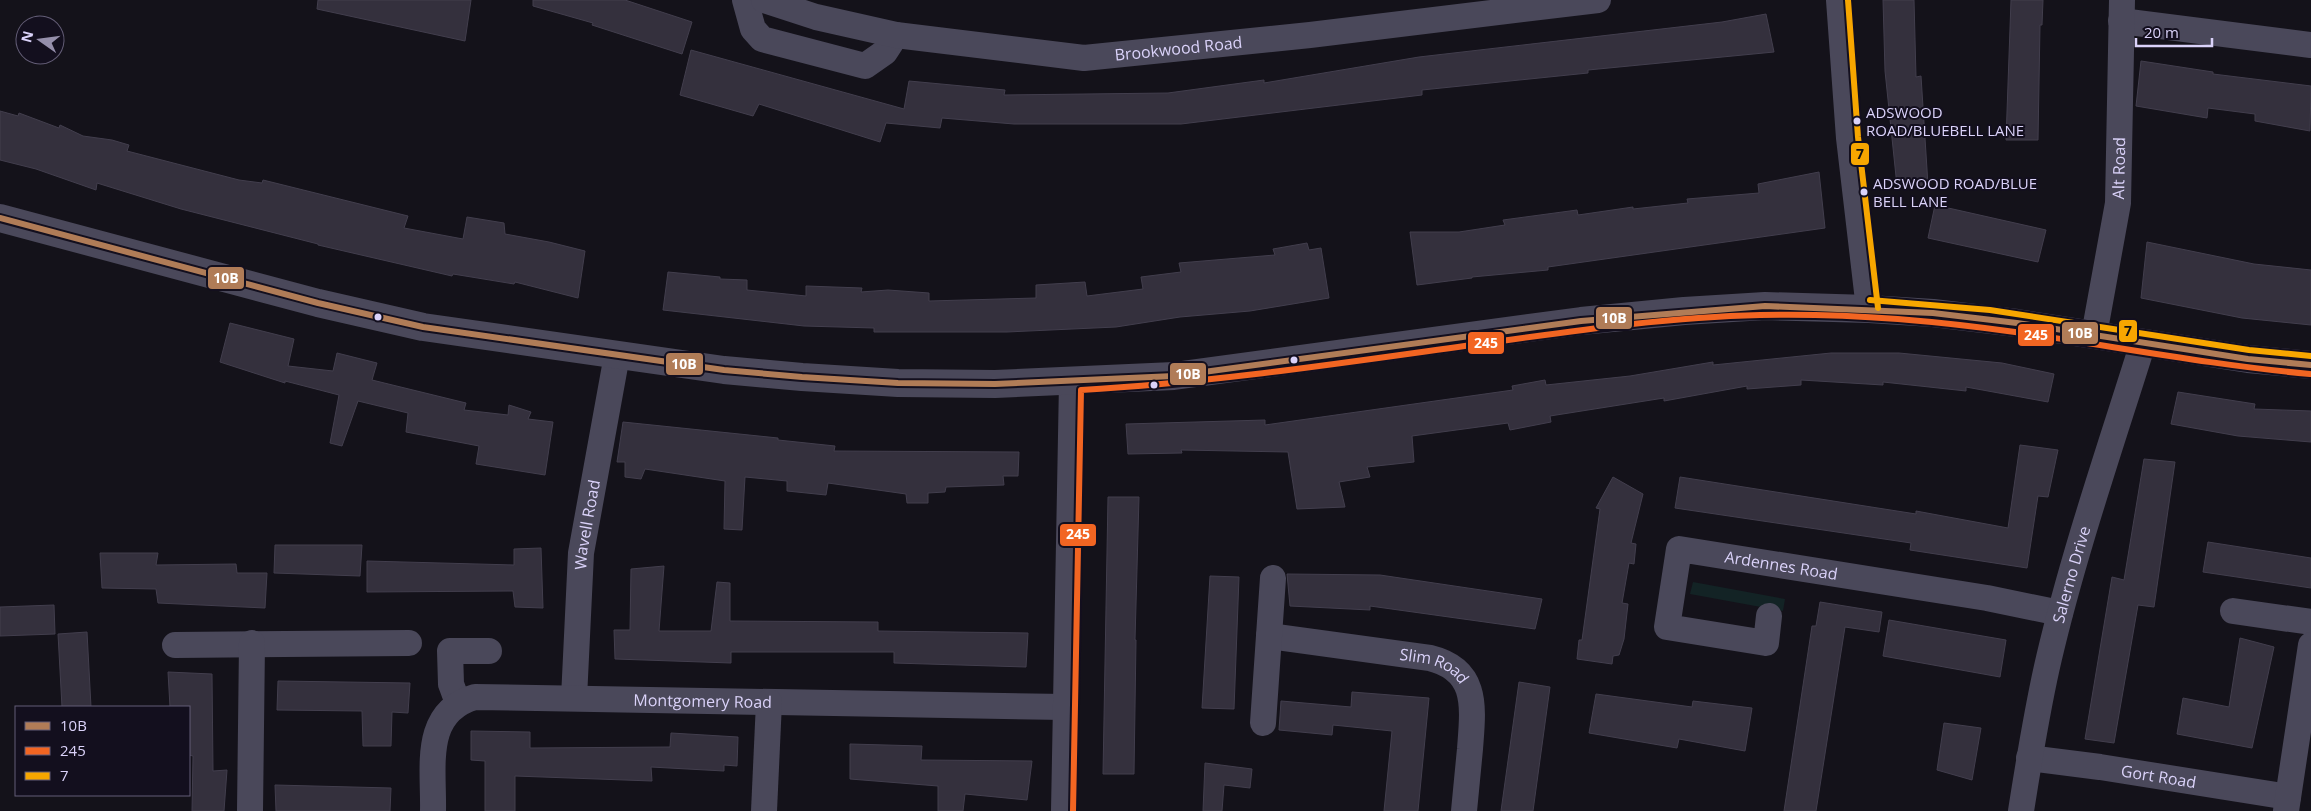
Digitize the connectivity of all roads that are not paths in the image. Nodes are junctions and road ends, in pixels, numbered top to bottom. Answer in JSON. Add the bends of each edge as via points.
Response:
{"nodes":[{"id":1,"x":744,"y":0,"type":"edge"},
{"id":2,"x":764,"y":0,"type":"edge"},
{"id":3,"x":1598,"y":0,"type":"edge"},
{"id":4,"x":1839,"y":0,"type":"edge"},
{"id":5,"x":1506,"y":5,"type":"edge"},
{"id":6,"x":819,"y":8,"type":"edge"},
{"id":7,"x":2121,"y":11,"type":"edge"},
{"id":8,"x":896,"y":35,"type":"junction"},
{"id":9,"x":2311,"y":45,"type":"edge"},
{"id":10,"x":0,"y":218,"type":"edge"},
{"id":11,"x":1868,"y":308,"type":"junction"},
{"id":12,"x":2094,"y":335,"type":"junction"},
{"id":13,"x":2143,"y":343,"type":"junction"},
{"id":14,"x":617,"y":355,"type":"junction"},
{"id":15,"x":2311,"y":365,"type":"edge"},
{"id":16,"x":1072,"y":382,"type":"junction"},
{"id":17,"x":1273,"y":578,"type":"dead end"},
{"id":18,"x":2232,"y":611,"type":"dead end"},
{"id":19,"x":2060,"y":613,"type":"junction"},
{"id":20,"x":1770,"y":616,"type":"dead end"},
{"id":21,"x":2311,"y":622,"type":"edge"},
{"id":22,"x":1269,"y":636,"type":"junction"},
{"id":23,"x":252,"y":644,"type":"junction"},
{"id":24,"x":409,"y":644,"type":"dead end"},
{"id":25,"x":175,"y":645,"type":"dead end"},
{"id":26,"x":2311,"y":645,"type":"edge"},
{"id":27,"x":489,"y":651,"type":"dead end"},
{"id":28,"x":574,"y":698,"type":"junction"},
{"id":29,"x":769,"y":702,"type":"junction"},
{"id":30,"x":458,"y":703,"type":"junction"},
{"id":31,"x":1065,"y":707,"type":"junction"},
{"id":32,"x":1263,"y":723,"type":"dead end"},
{"id":33,"x":2029,"y":758,"type":"junction"},
{"id":34,"x":2287,"y":804,"type":"edge"},
{"id":35,"x":250,"y":811,"type":"edge"},
{"id":36,"x":433,"y":811,"type":"edge"},
{"id":37,"x":764,"y":811,"type":"edge"},
{"id":38,"x":1064,"y":811,"type":"edge"},
{"id":39,"x":1464,"y":811,"type":"edge"},
{"id":40,"x":2021,"y":811,"type":"edge"}],
"edges":[{"from":1,"to":8,"type":"street","via":[[753,29],[762,39],[865,66],[885,52]]},
{"from":2,"to":6,"type":"street","name":"Brookwood Road"},
{"from":3,"to":5,"type":"street","name":"Brookwood Road"},
{"from":4,"to":11,"type":"street","via":[[1849,138]]},
{"from":5,"to":8,"type":"street","name":"Brookwood Road","via":[[1310,35],[1084,58]]},
{"from":6,"to":8,"type":"street","name":"Brookwood Road"},
{"from":7,"to":9,"type":"street"},
{"from":7,"to":12,"type":"street","name":"Alt Road","via":[[2118,203]]},
{"from":10,"to":14,"type":"street","via":[[318,304],[404,323]]},
{"from":11,"to":12,"type":"street","via":[[1989,319]]},
{"from":11,"to":16,"type":"street","via":[[1765,306],[1684,311],[1581,321],[1174,376]]},
{"from":12,"to":13,"type":"street"},
{"from":13,"to":15,"type":"street"},
{"from":13,"to":19,"type":"street","name":"Salerno Drive"},
{"from":14,"to":16,"type":"street","via":[[734,371],[889,382]]},
{"from":14,"to":28,"type":"street","name":"Wavell Road","via":[[581,553]]},
{"from":16,"to":31,"type":"street"},
{"from":17,"to":22,"type":"street"},
{"from":18,"to":21,"type":"street"},
{"from":19,"to":20,"type":"street","name":"Ardennes Road","via":[[1987,598],[1679,549],[1667,627],[1764,653]]},
{"from":19,"to":33,"type":"street","name":"Salerno Drive"},
{"from":22,"to":32,"type":"street"},
{"from":22,"to":39,"type":"street","name":"Slim Road","via":[[1430,658],[1454,669],[1466,682],[1473,708]]},
{"from":23,"to":24,"type":"street"},
{"from":23,"to":25,"type":"street"},
{"from":23,"to":35,"type":"street"},
{"from":26,"to":34,"type":"street","name":"Gort Road"},
{"from":27,"to":30,"type":"street","via":[[450,651],[451,684]]},
{"from":28,"to":29,"type":"street","name":"Montgomery Road"},
{"from":28,"to":30,"type":"street","name":"Montgomery Road","via":[[485,696]]},
{"from":29,"to":31,"type":"street","name":"Montgomery Road"},
{"from":29,"to":37,"type":"street"},
{"from":30,"to":36,"type":"street","via":[[441,720],[435,735]]},
{"from":31,"to":38,"type":"street"},
{"from":33,"to":34,"type":"street","name":"Gort Road","via":[[2100,767]]},
{"from":33,"to":40,"type":"street","name":"Salerno Drive"}]}
